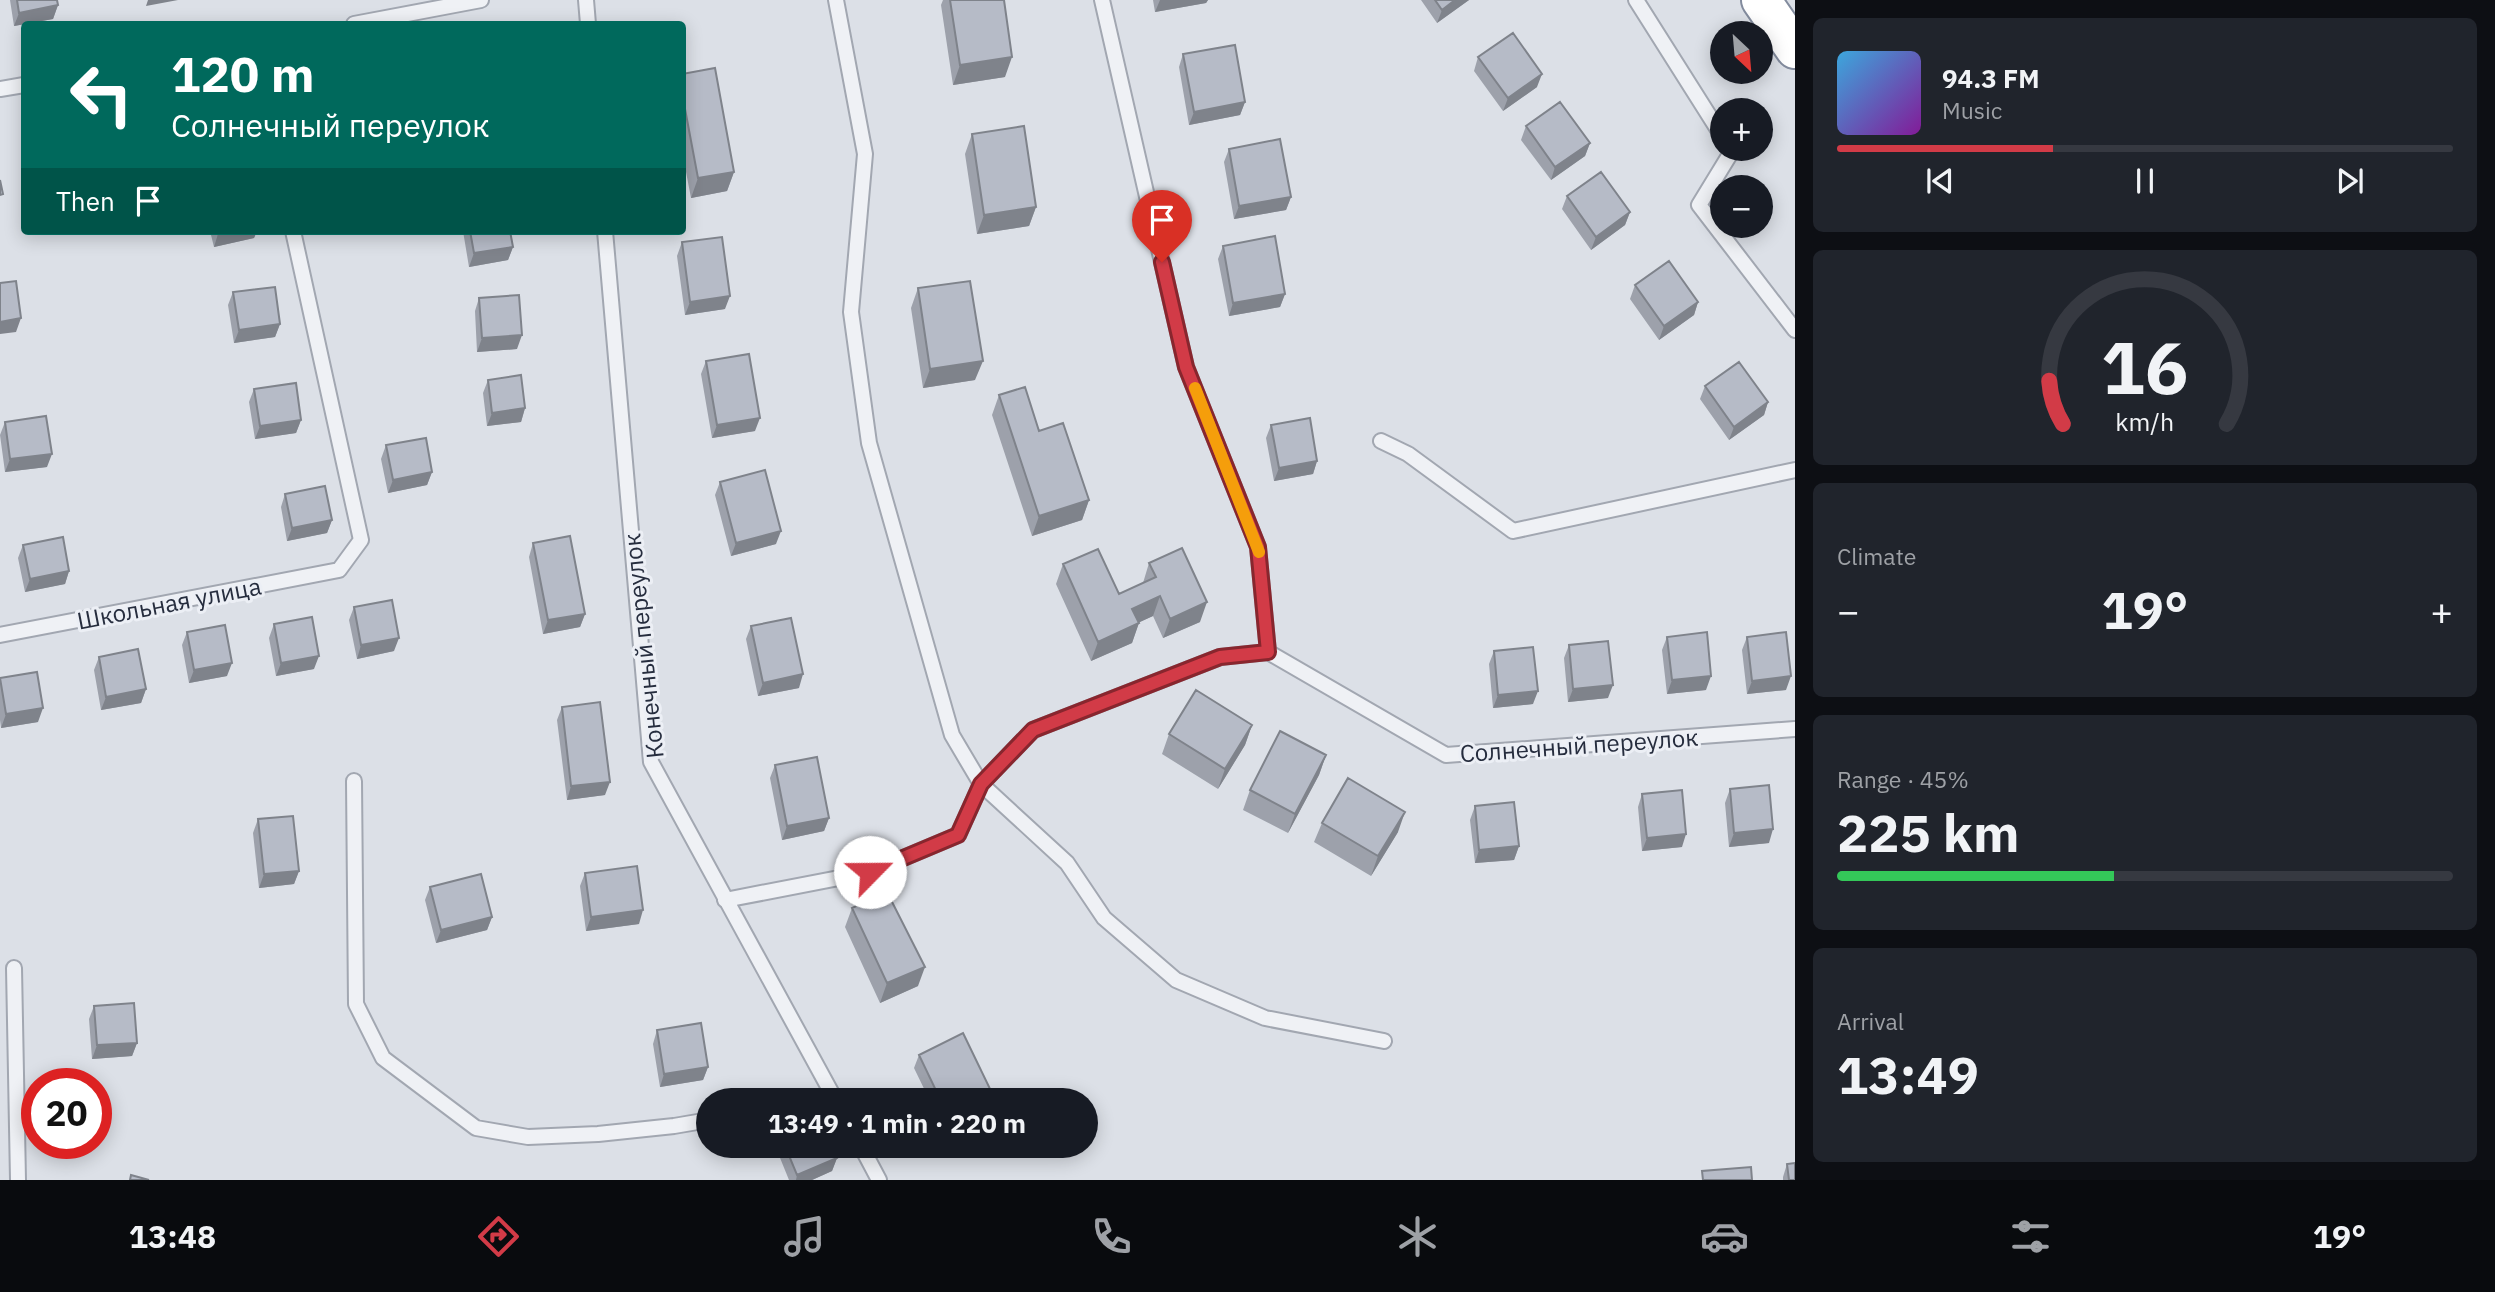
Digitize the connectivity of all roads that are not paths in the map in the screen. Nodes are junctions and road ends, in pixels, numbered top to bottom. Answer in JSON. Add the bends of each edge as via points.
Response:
{"nodes":[{"id":1,"x":481,"y":0,"type":"edge"},
{"id":2,"x":586,"y":0,"type":"edge"},
{"id":3,"x":836,"y":0,"type":"edge"},
{"id":4,"x":1102,"y":0,"type":"edge"},
{"id":5,"x":1636,"y":0,"type":"edge"},
{"id":6,"x":1762,"y":0,"type":"edge"},
{"id":7,"x":370,"y":21,"type":"edge"},
{"id":8,"x":588,"y":21,"type":"edge"},
{"id":9,"x":1795,"y":49,"type":"edge"},
{"id":10,"x":21,"y":86,"type":"edge"},
{"id":11,"x":0,"y":89,"type":"edge"},
{"id":12,"x":1710,"y":117,"type":"edge"},
{"id":13,"x":1726,"y":161,"type":"edge"},
{"id":14,"x":294,"y":235,"type":"edge"},
{"id":15,"x":606,"y":235,"type":"edge"},
{"id":16,"x":1795,"y":330,"type":"edge"},
{"id":17,"x":1381,"y":441,"type":"dead end"},
{"id":18,"x":1795,"y":470,"type":"edge"},
{"id":19,"x":0,"y":635,"type":"edge"},
{"id":20,"x":1268,"y":652,"type":"junction"},
{"id":21,"x":1795,"y":729,"type":"edge"},
{"id":22,"x":355,"y":781,"type":"dead end"},
{"id":23,"x":981,"y":784,"type":"junction"},
{"id":24,"x":725,"y":900,"type":"junction"},
{"id":25,"x":14,"y":968,"type":"dead end"},
{"id":26,"x":1384,"y":1041,"type":"dead end"},
{"id":27,"x":829,"y":1088,"type":"edge"},
{"id":28,"x":696,"y":1122,"type":"edge"},
{"id":29,"x":867,"y":1158,"type":"edge"},
{"id":30,"x":18,"y":1180,"type":"edge"},
{"id":31,"x":879,"y":1180,"type":"edge"}],
"edges":[{"from":1,"to":7,"type":"lane"},
{"from":2,"to":8,"type":"lane"},
{"from":3,"to":23,"type":"lane","via":[[865,154],[851,312],[869,443],[952,734]]},
{"from":4,"to":20,"type":"lane","via":[[1186,367],[1258,547]]},
{"from":5,"to":12,"type":"lane"},
{"from":6,"to":9,"type":"highway"},
{"from":10,"to":11,"type":"lane"},
{"from":13,"to":16,"type":"lane","via":[[1699,205]]},
{"from":14,"to":19,"type":"lane","name":"Школьная улица","via":[[361,540],[339,570]]},
{"from":15,"to":24,"type":"lane","name":"Конечный переулок","via":[[651,762]]},
{"from":17,"to":18,"type":"lane","via":[[1408,454],[1513,531]]},
{"from":20,"to":21,"type":"lane","name":"Солнечный переулок","via":[[1446,755]]},
{"from":20,"to":23,"type":"lane","via":[[1220,657],[1033,730]]},
{"from":22,"to":28,"type":"lane","via":[[356,1004],[383,1058],[476,1128],[528,1137]]},
{"from":23,"to":24,"type":"lane","via":[[958,835],[870,872]]},
{"from":23,"to":26,"type":"lane","via":[[1067,863],[1104,918],[1176,980],[1265,1018]]},
{"from":24,"to":27,"type":"lane","name":"Конечный переулок"},
{"from":25,"to":30,"type":"lane"},
{"from":29,"to":31,"type":"lane"}]}
